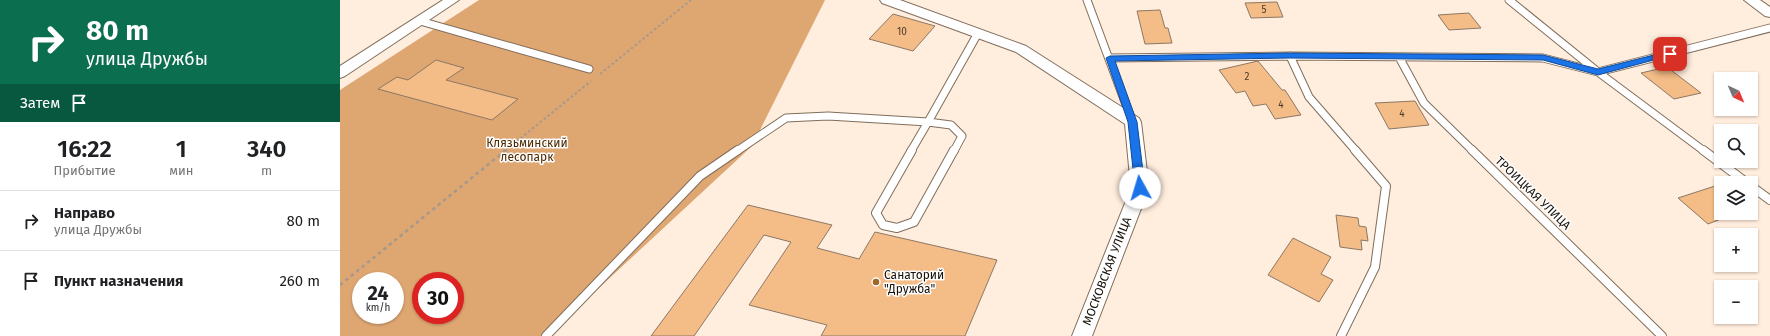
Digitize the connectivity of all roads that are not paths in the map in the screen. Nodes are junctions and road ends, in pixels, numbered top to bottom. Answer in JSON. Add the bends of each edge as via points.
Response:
{"nodes":[{"id":1,"x":452,"y":0,"type":"edge"},
{"id":2,"x":888,"y":0,"type":"edge"},
{"id":3,"x":1087,"y":0,"type":"edge"},
{"id":4,"x":1509,"y":0,"type":"edge"},
{"id":5,"x":1751,"y":0,"type":"edge"},
{"id":6,"x":1770,"y":13,"type":"edge"},
{"id":7,"x":420,"y":21,"type":"junction"},
{"id":8,"x":1770,"y":28,"type":"edge"},
{"id":9,"x":978,"y":33,"type":"junction"},
{"id":10,"x":1290,"y":56,"type":"junction"},
{"id":11,"x":1399,"y":57,"type":"junction"},
{"id":12,"x":1110,"y":58,"type":"junction"},
{"id":13,"x":589,"y":69,"type":"dead end"},
{"id":14,"x":1598,"y":72,"type":"junction"},
{"id":15,"x":340,"y":73,"type":"edge"},
{"id":16,"x":927,"y":122,"type":"junction"},
{"id":17,"x":1133,"y":122,"type":"junction"},
{"id":18,"x":1738,"y":176,"type":"edge"},
{"id":19,"x":1758,"y":191,"type":"edge"},
{"id":20,"x":1770,"y":200,"type":"edge"},
{"id":21,"x":546,"y":336,"type":"edge"},
{"id":22,"x":1082,"y":336,"type":"edge"},
{"id":23,"x":1341,"y":336,"type":"edge"},
{"id":24,"x":1662,"y":336,"type":"edge"}],
"edges":[{"from":1,"to":7,"type":"street"},
{"from":2,"to":9,"type":"street"},
{"from":3,"to":12,"type":"lane","name":"МОСКОВСКАЯ УЛИЦА"},
{"from":4,"to":14,"type":"lane"},
{"from":5,"to":6,"type":"street"},
{"from":7,"to":13,"type":"lane"},
{"from":7,"to":15,"type":"street"},
{"from":8,"to":14,"type":"lane"},
{"from":9,"to":16,"type":"lane"},
{"from":9,"to":17,"type":"street","via":[[1021,49]]},
{"from":10,"to":11,"type":"lane"},
{"from":10,"to":12,"type":"lane"},
{"from":10,"to":23,"type":"lane","via":[[1308,97],[1386,186],[1375,267]]},
{"from":11,"to":14,"type":"lane","via":[[1543,58]]},
{"from":11,"to":24,"type":"lane","name":"ТРОИЦКАЯ УЛИЦА","via":[[1424,103]]},
{"from":12,"to":17,"type":"lane","name":"МОСКОВСКАЯ УЛИЦА"},
{"from":14,"to":18,"type":"lane"},
{"from":16,"to":16,"type":"lane","via":[[876,213],[883,225],[897,228],[914,222],[962,136],[951,125]]},
{"from":16,"to":21,"type":"lane","via":[[828,116],[786,118],[700,176]]},
{"from":17,"to":22,"type":"street","name":"МОСКОВСКАЯ УЛИЦА","via":[[1140,188]]},
{"from":19,"to":20,"type":"lane"}]}
